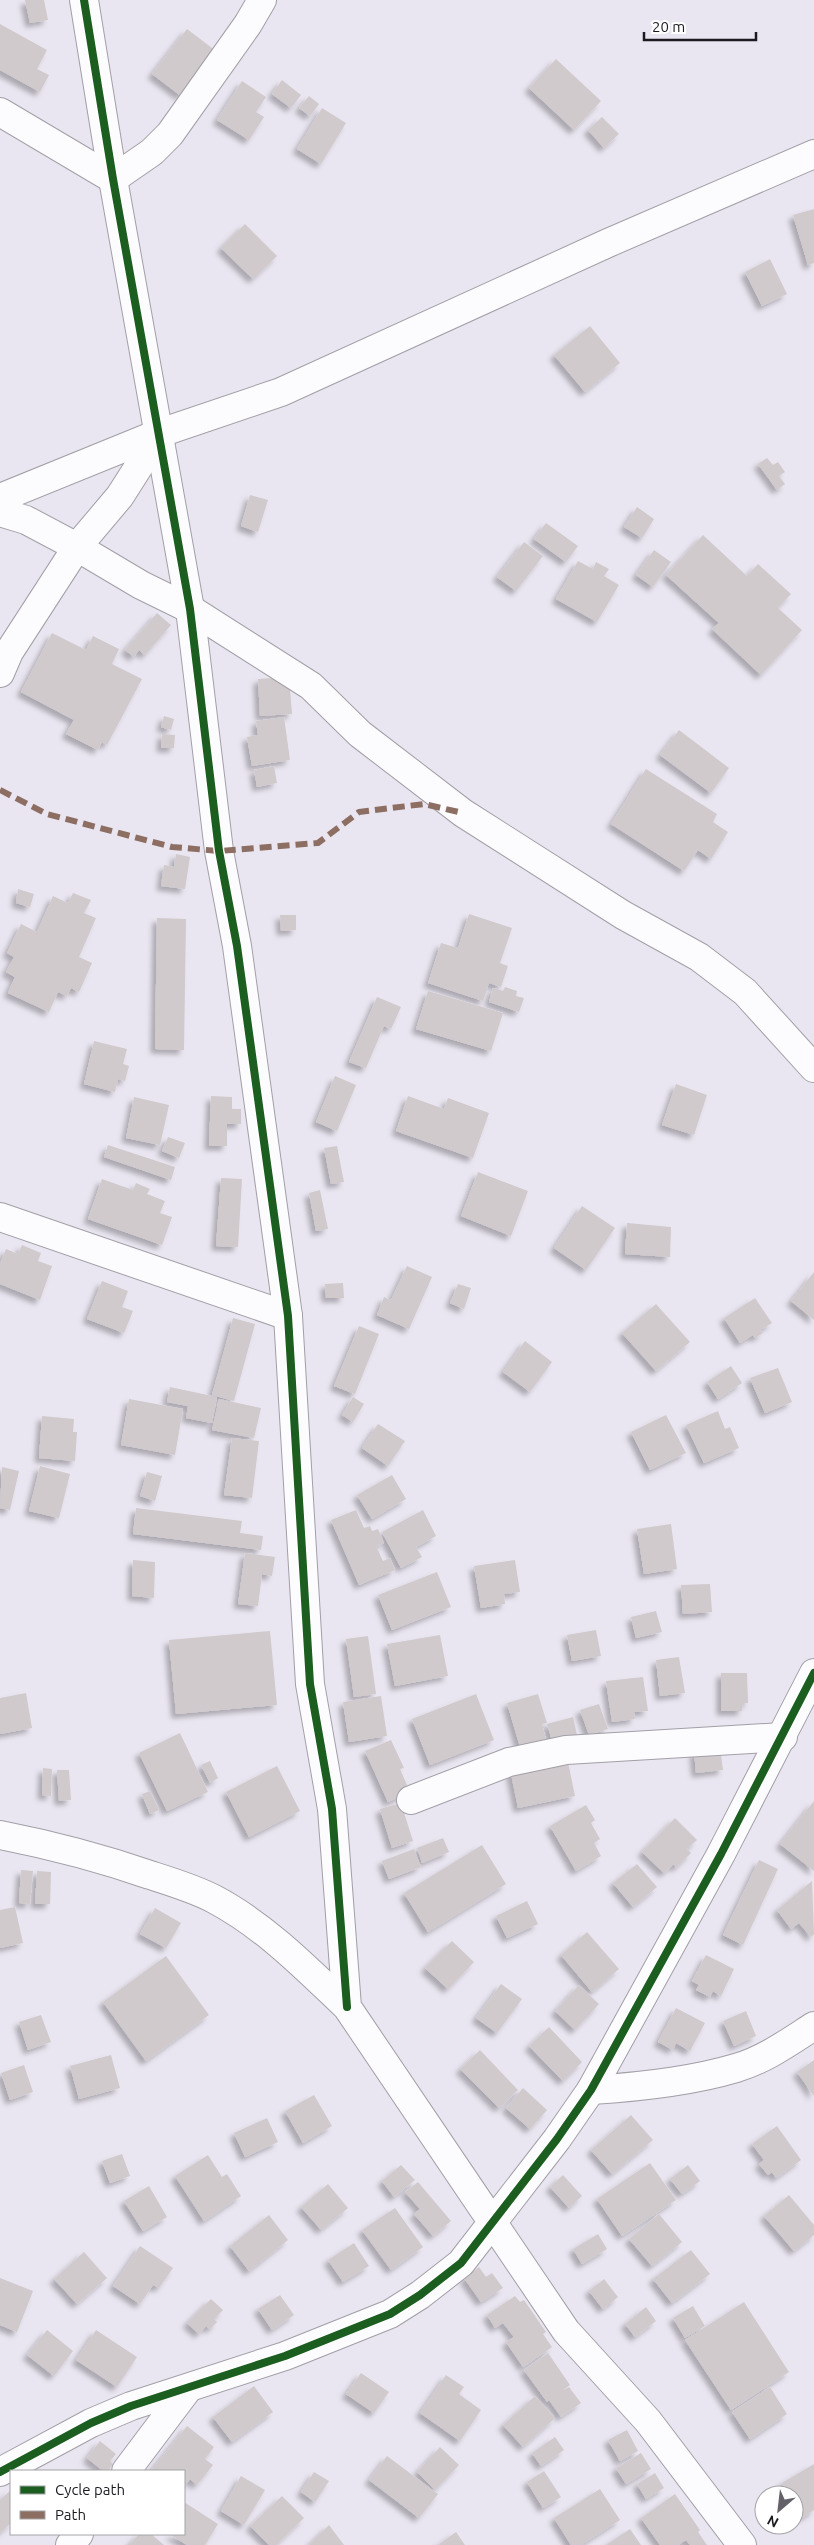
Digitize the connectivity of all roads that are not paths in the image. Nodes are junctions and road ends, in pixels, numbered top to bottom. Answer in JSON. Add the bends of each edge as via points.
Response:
{"nodes":[{"id":1,"x":84,"y":0,"type":"edge"},
{"id":2,"x":262,"y":0,"type":"edge"},
{"id":3,"x":0,"y":112,"type":"edge"},
{"id":4,"x":814,"y":154,"type":"edge"},
{"id":5,"x":113,"y":179,"type":"junction"},
{"id":6,"x":160,"y":433,"type":"junction"},
{"id":7,"x":0,"y":498,"type":"edge"},
{"id":8,"x":0,"y":512,"type":"edge"},
{"id":9,"x":77,"y":547,"type":"junction"},
{"id":10,"x":190,"y":608,"type":"junction"},
{"id":11,"x":0,"y":673,"type":"edge"},
{"id":12,"x":814,"y":1068,"type":"edge"},
{"id":13,"x":0,"y":1217,"type":"edge"},
{"id":14,"x":288,"y":1316,"type":"junction"},
{"id":15,"x":814,"y":1673,"type":"edge"},
{"id":16,"x":783,"y":1737,"type":"junction"},
{"id":17,"x":411,"y":1800,"type":"dead end"},
{"id":18,"x":0,"y":1834,"type":"edge"},
{"id":19,"x":346,"y":2007,"type":"junction"},
{"id":20,"x":814,"y":2026,"type":"edge"},
{"id":21,"x":591,"y":2090,"type":"junction"},
{"id":22,"x":493,"y":2223,"type":"junction"},
{"id":23,"x":187,"y":2390,"type":"junction"},
{"id":24,"x":127,"y":2470,"type":"edge"},
{"id":25,"x":0,"y":2472,"type":"edge"},
{"id":26,"x":78,"y":2535,"type":"edge"},
{"id":27,"x":70,"y":2545,"type":"edge"},
{"id":28,"x":742,"y":2545,"type":"edge"}],
"edges":[{"from":1,"to":5,"type":"street"},
{"from":2,"to":5,"type":"street","via":[[170,134]]},
{"from":3,"to":5,"type":"street"},
{"from":4,"to":6,"type":"street","via":[[608,243],[281,392]]},
{"from":5,"to":6,"type":"street"},
{"from":6,"to":7,"type":"street"},
{"from":6,"to":9,"type":"street","via":[[120,496]]},
{"from":6,"to":10,"type":"street"},
{"from":8,"to":9,"type":"street","via":[[26,520]]},
{"from":9,"to":10,"type":"street","via":[[141,585]]},
{"from":9,"to":11,"type":"street","via":[[9,652]]},
{"from":10,"to":12,"type":"street","via":[[311,686],[360,734],[463,813],[623,915],[699,957],[746,992]]},
{"from":10,"to":14,"type":"street","via":[[219,851],[237,946]]},
{"from":13,"to":14,"type":"street"},
{"from":14,"to":19,"type":"street","via":[[310,1684],[332,1809]]},
{"from":15,"to":16,"type":"street"},
{"from":16,"to":17,"type":"street","via":[[566,1750],[509,1762]]},
{"from":16,"to":21,"type":"street"},
{"from":18,"to":19,"type":"street","via":[[116,1863],[214,1899],[302,1963]]},
{"from":19,"to":22,"type":"street"},
{"from":20,"to":21,"type":"street","via":[[780,2048],[737,2068],[645,2087]]},
{"from":21,"to":22,"type":"street"},
{"from":22,"to":23,"type":"street","via":[[460,2263],[390,2314],[285,2356]]},
{"from":22,"to":28,"type":"street","via":[[566,2331],[648,2420]]},
{"from":23,"to":24,"type":"street"},
{"from":23,"to":25,"type":"street","via":[[131,2406],[91,2423]]},
{"from":26,"to":27,"type":"street"}]}
